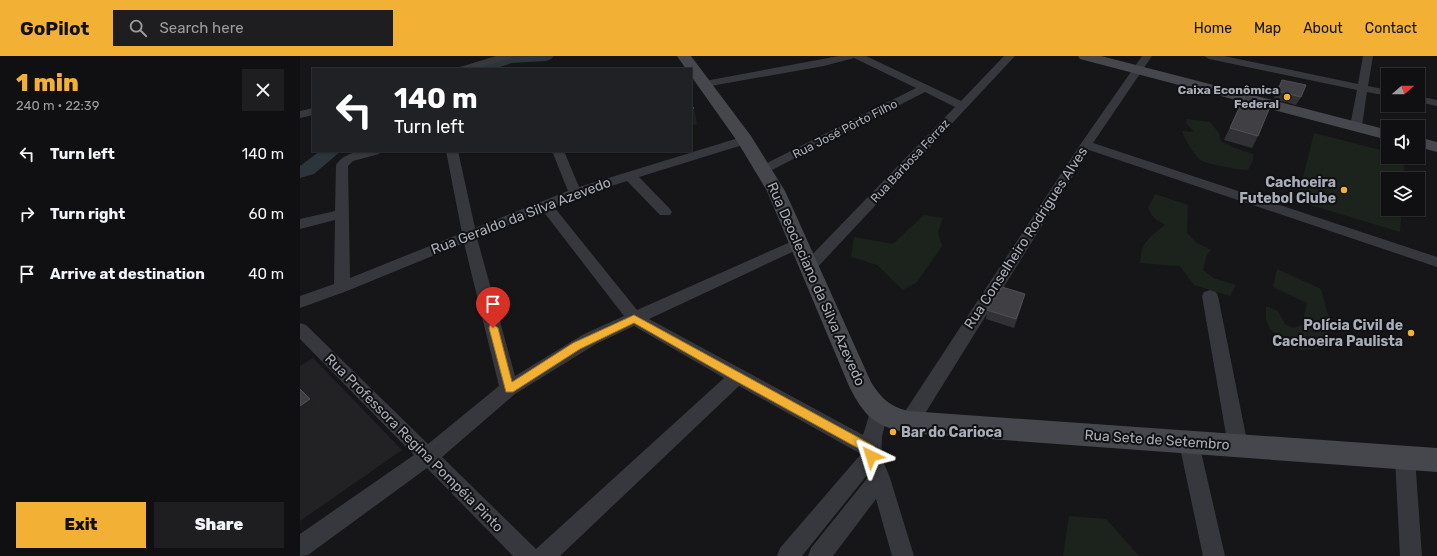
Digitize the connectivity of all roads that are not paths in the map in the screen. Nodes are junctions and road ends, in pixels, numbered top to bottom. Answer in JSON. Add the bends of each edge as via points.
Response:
{"nodes":[{"id":1,"x":507,"y":56,"type":"edge"},
{"id":2,"x":684,"y":56,"type":"edge"},
{"id":3,"x":851,"y":56,"type":"edge"},
{"id":4,"x":858,"y":56,"type":"edge"},
{"id":5,"x":1010,"y":56,"type":"edge"},
{"id":6,"x":1085,"y":56,"type":"edge"},
{"id":7,"x":1147,"y":56,"type":"edge"},
{"id":8,"x":1209,"y":56,"type":"edge"},
{"id":9,"x":1368,"y":56,"type":"edge"},
{"id":10,"x":467,"y":68,"type":"edge"},
{"id":11,"x":691,"y":68,"type":"edge"},
{"id":12,"x":1138,"y":69,"type":"junction"},
{"id":13,"x":697,"y":77,"type":"edge"},
{"id":14,"x":925,"y":88,"type":"junction"},
{"id":15,"x":1362,"y":88,"type":"junction"},
{"id":16,"x":1381,"y":92,"type":"edge"},
{"id":17,"x":1425,"y":100,"type":"edge"},
{"id":18,"x":1437,"y":103,"type":"edge"},
{"id":19,"x":962,"y":106,"type":"junction"},
{"id":20,"x":312,"y":112,"type":"edge"},
{"id":21,"x":300,"y":115,"type":"edge"},
{"id":22,"x":1356,"y":126,"type":"junction"},
{"id":23,"x":1381,"y":133,"type":"edge"},
{"id":24,"x":745,"y":140,"type":"junction"},
{"id":25,"x":1425,"y":144,"type":"edge"},
{"id":26,"x":1086,"y":145,"type":"junction"},
{"id":27,"x":1437,"y":147,"type":"edge"},
{"id":28,"x":371,"y":152,"type":"edge"},
{"id":29,"x":452,"y":152,"type":"edge"},
{"id":30,"x":558,"y":152,"type":"edge"},
{"id":31,"x":764,"y":170,"type":"junction"},
{"id":32,"x":629,"y":175,"type":"junction"},
{"id":33,"x":575,"y":194,"type":"junction"},
{"id":34,"x":545,"y":205,"type":"junction"},
{"id":35,"x":665,"y":212,"type":"dead end"},
{"id":36,"x":343,"y":213,"type":"junction"},
{"id":37,"x":300,"y":224,"type":"edge"},
{"id":38,"x":469,"y":235,"type":"junction"},
{"id":39,"x":800,"y":242,"type":"junction"},
{"id":40,"x":1437,"y":262,"type":"edge"},
{"id":41,"x":810,"y":266,"type":"junction"},
{"id":42,"x":342,"y":287,"type":"junction"},
{"id":43,"x":1210,"y":296,"type":"dead end"},
{"id":44,"x":300,"y":302,"type":"edge"},
{"id":45,"x":634,"y":319,"type":"junction"},
{"id":46,"x":300,"y":329,"type":"edge"},
{"id":47,"x":738,"y":377,"type":"junction"},
{"id":48,"x":509,"y":389,"type":"junction"},
{"id":49,"x":879,"y":412,"type":"junction"},
{"id":50,"x":909,"y":422,"type":"junction"},
{"id":51,"x":1189,"y":443,"type":"junction"},
{"id":52,"x":1238,"y":446,"type":"junction"},
{"id":53,"x":871,"y":453,"type":"junction"},
{"id":54,"x":428,"y":456,"type":"junction"},
{"id":55,"x":1405,"y":458,"type":"junction"},
{"id":56,"x":1437,"y":460,"type":"edge"},
{"id":57,"x":880,"y":478,"type":"junction"},
{"id":58,"x":300,"y":547,"type":"edge"},
{"id":59,"x":528,"y":556,"type":"edge"},
{"id":60,"x":544,"y":556,"type":"edge"},
{"id":61,"x":788,"y":556,"type":"edge"},
{"id":62,"x":819,"y":556,"type":"edge"},
{"id":63,"x":903,"y":556,"type":"edge"},
{"id":64,"x":1214,"y":556,"type":"edge"},
{"id":65,"x":1410,"y":556,"type":"edge"}],
"edges":[{"from":1,"to":10,"type":"street"},
{"from":2,"to":11,"type":"main road","name":"Rua Deocleciano da Silva Azevedo"},
{"from":3,"to":13,"type":"street","via":[[824,63]]},
{"from":4,"to":14,"type":"street"},
{"from":5,"to":19,"type":"street","name":"Rua Barbosa Ferraz"},
{"from":6,"to":12,"type":"main road"},
{"from":7,"to":12,"type":"street","name":"Rua Conselheiro Rodrigues Alves"},
{"from":8,"to":15,"type":"street"},
{"from":9,"to":15,"type":"street"},
{"from":12,"to":22,"type":"main road"},
{"from":12,"to":26,"type":"street","name":"Rua Conselheiro Rodrigues Alves"},
{"from":13,"to":24,"type":"main road","name":"Rua Deocleciano da Silva Azevedo"},
{"from":14,"to":19,"type":"street"},
{"from":14,"to":31,"type":"street","name":"Rua José Pôrto Filho"},
{"from":15,"to":16,"type":"street"},
{"from":15,"to":22,"type":"street"},
{"from":17,"to":18,"type":"street"},
{"from":19,"to":41,"type":"street","name":"Rua Barbosa Ferraz"},
{"from":20,"to":21,"type":"street"},
{"from":22,"to":23,"type":"main road"},
{"from":24,"to":31,"type":"main road","name":"Rua Deocleciano da Silva Azevedo"},
{"from":24,"to":32,"type":"street","name":"Rua Geraldo da Silva Azevedo"},
{"from":25,"to":27,"type":"main road"},
{"from":26,"to":40,"type":"street"},
{"from":26,"to":50,"type":"street","name":"Rua Conselheiro Rodrigues Alves"},
{"from":28,"to":36,"type":"street","via":[[354,156],[342,165]]},
{"from":29,"to":38,"type":"street"},
{"from":30,"to":33,"type":"street"},
{"from":31,"to":39,"type":"main road","name":"Rua Deocleciano da Silva Azevedo"},
{"from":32,"to":33,"type":"street","name":"Rua Geraldo da Silva Azevedo"},
{"from":32,"to":35,"type":"street"},
{"from":33,"to":34,"type":"street","name":"Rua Geraldo da Silva Azevedo"},
{"from":34,"to":38,"type":"street","name":"Rua Geraldo da Silva Azevedo"},
{"from":34,"to":45,"type":"street"},
{"from":36,"to":37,"type":"street"},
{"from":36,"to":42,"type":"street"},
{"from":38,"to":42,"type":"street","name":"Rua Geraldo da Silva Azevedo"},
{"from":38,"to":48,"type":"street"},
{"from":39,"to":41,"type":"main road","name":"Rua Deocleciano da Silva Azevedo"},
{"from":39,"to":45,"type":"street"},
{"from":41,"to":49,"type":"main road","name":"Rua Deocleciano da Silva Azevedo","via":[[861,386]]},
{"from":42,"to":44,"type":"street","name":"Rua Geraldo da Silva Azevedo"},
{"from":43,"to":52,"type":"street"},
{"from":45,"to":47,"type":"street"},
{"from":45,"to":48,"type":"street","via":[[576,346]]},
{"from":46,"to":54,"type":"street","name":"Rua Professora Regina Pompéia Pinto"},
{"from":47,"to":53,"type":"street"},
{"from":47,"to":60,"type":"street"},
{"from":48,"to":54,"type":"street"},
{"from":49,"to":50,"type":"main road","name":"Rua Sete de Setembro"},
{"from":49,"to":53,"type":"street","via":[[873,429]]},
{"from":50,"to":51,"type":"main road","name":"Rua Sete de Setembro"},
{"from":51,"to":52,"type":"main road","name":"Rua Sete de Setembro"},
{"from":51,"to":64,"type":"street"},
{"from":52,"to":55,"type":"main road","name":"Rua Sete de Setembro"},
{"from":53,"to":57,"type":"street"},
{"from":53,"to":61,"type":"street"},
{"from":54,"to":58,"type":"street"},
{"from":54,"to":59,"type":"street","name":"Rua Professora Regina Pompéia Pinto"},
{"from":55,"to":56,"type":"main road","name":"Rua Sete de Setembro"},
{"from":55,"to":65,"type":"street"},
{"from":57,"to":62,"type":"street"},
{"from":57,"to":63,"type":"street"}]}
